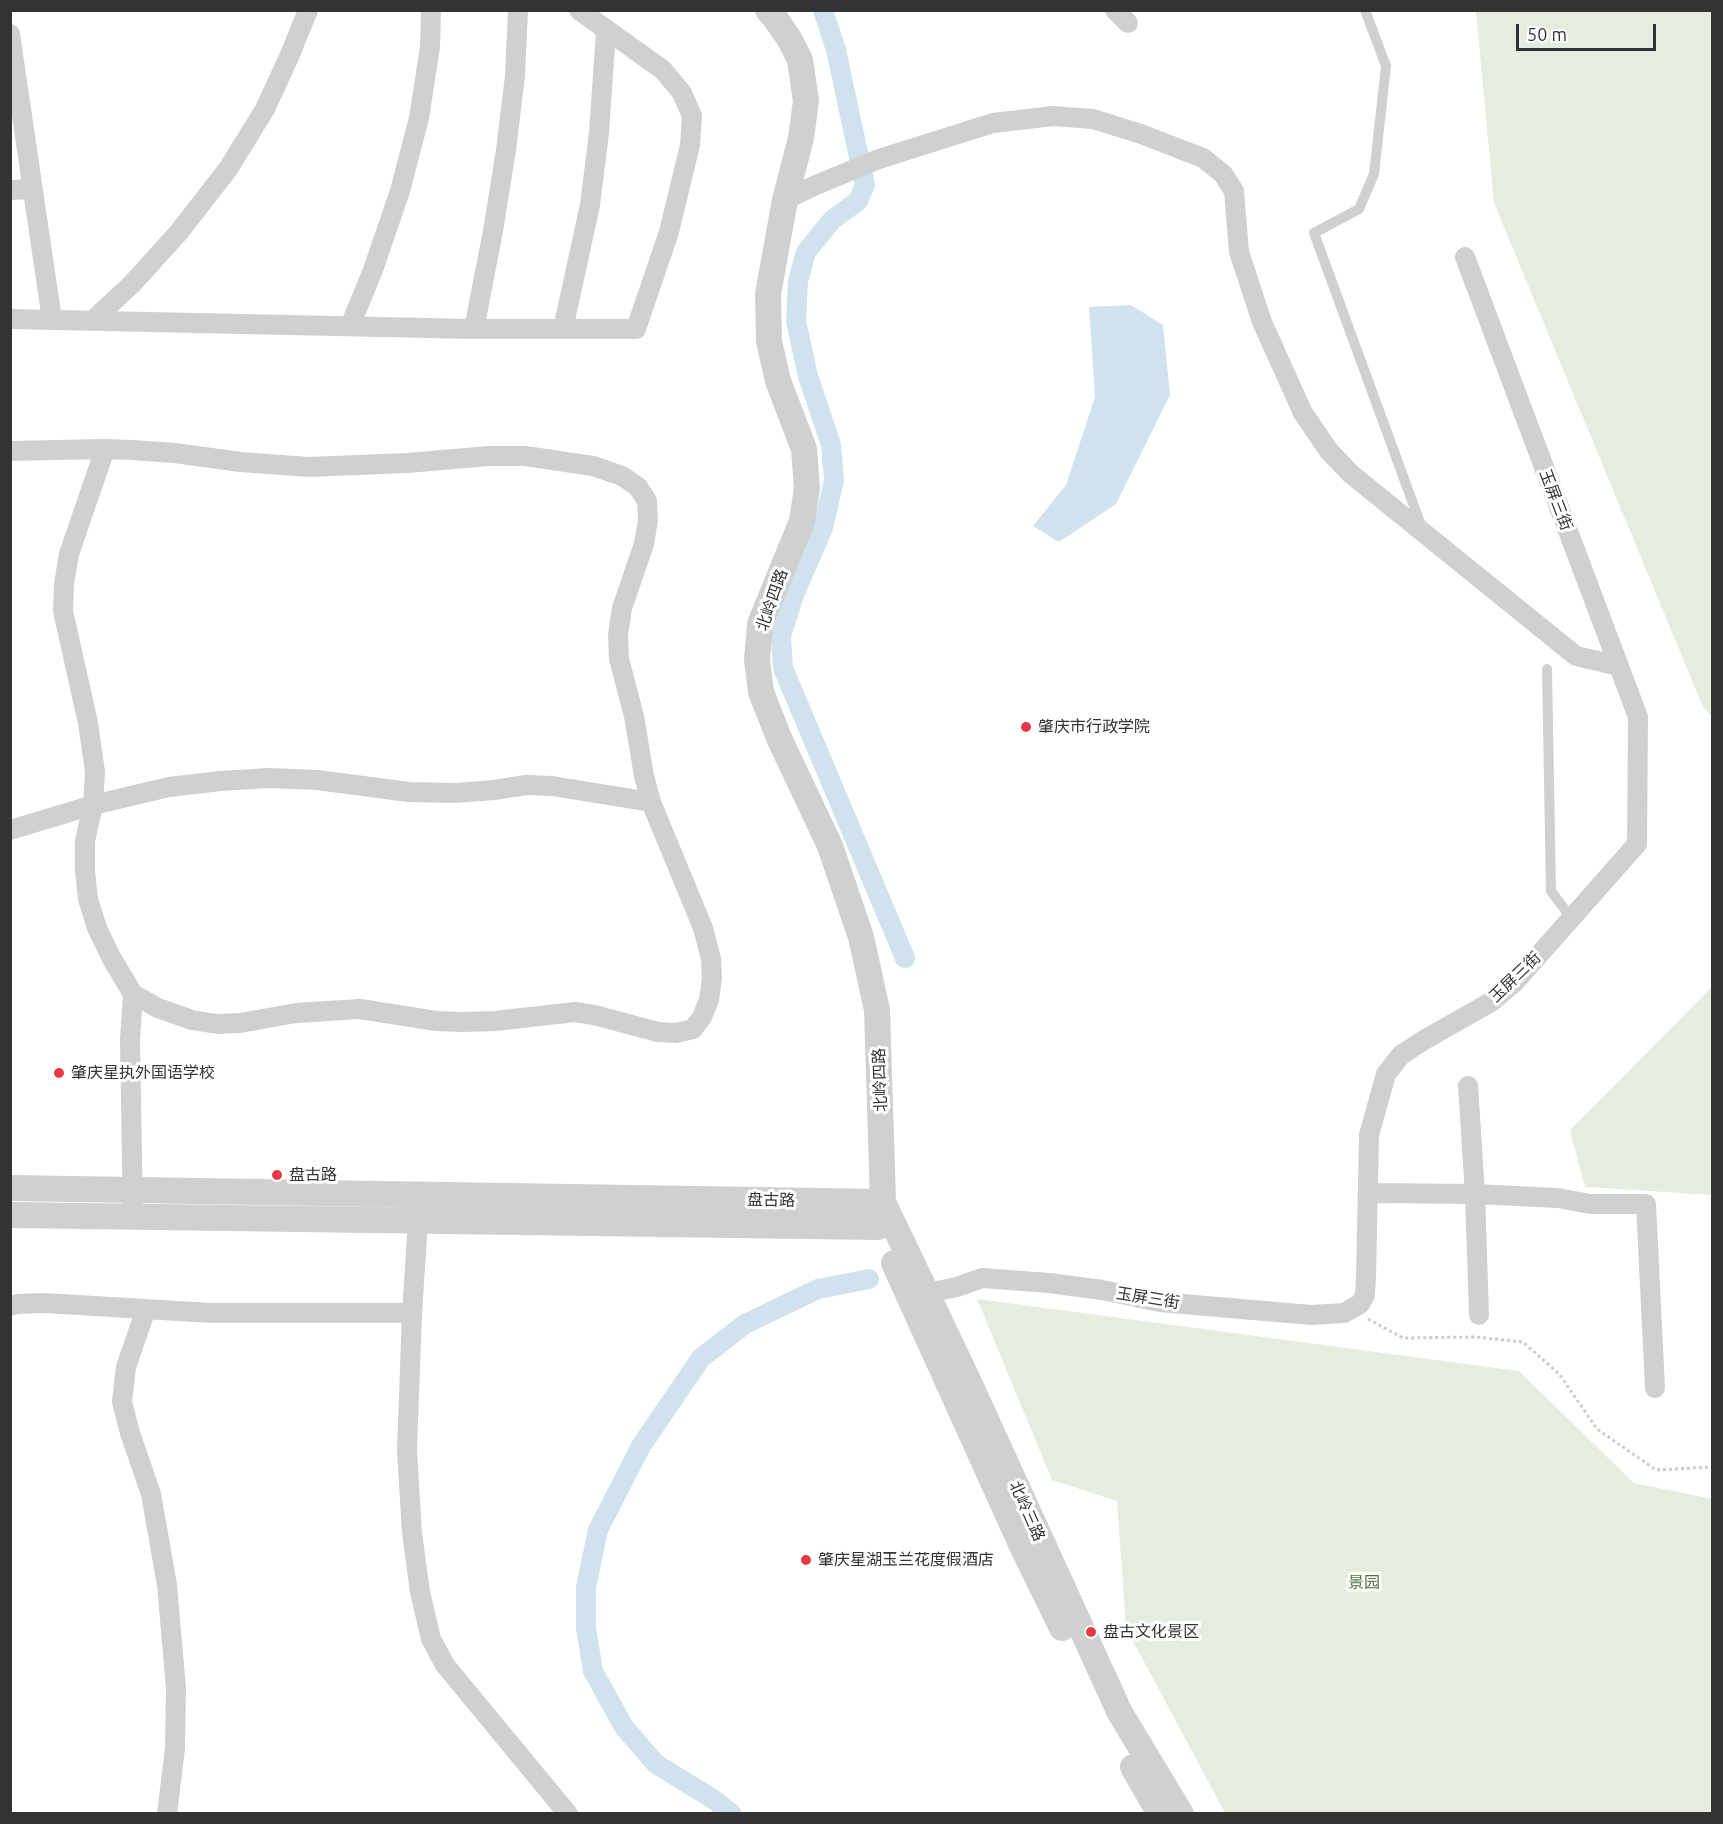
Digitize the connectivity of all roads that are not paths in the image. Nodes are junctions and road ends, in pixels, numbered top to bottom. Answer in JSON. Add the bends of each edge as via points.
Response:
{"nodes":[{"id":1,"x":308,"y":10,"type":"edge"},
{"id":2,"x":431,"y":10,"type":"edge"},
{"id":3,"x":518,"y":10,"type":"edge"},
{"id":4,"x":579,"y":10,"type":"edge"},
{"id":5,"x":768,"y":10,"type":"edge"},
{"id":6,"x":1365,"y":10,"type":"edge"},
{"id":7,"x":606,"y":31,"type":"junction"},
{"id":8,"x":10,"y":34,"type":"edge"},
{"id":9,"x":33,"y":189,"type":"junction"},
{"id":10,"x":10,"y":190,"type":"edge"},
{"id":11,"x":785,"y":200,"type":"junction"},
{"id":12,"x":1465,"y":257,"type":"dead end"},
{"id":13,"x":10,"y":319,"type":"edge"},
{"id":14,"x":52,"y":320,"type":"junction"},
{"id":15,"x":92,"y":321,"type":"junction"},
{"id":16,"x":350,"y":326,"type":"junction"},
{"id":17,"x":474,"y":329,"type":"junction"},
{"id":18,"x":563,"y":329,"type":"junction"},
{"id":19,"x":105,"y":449,"type":"junction"},
{"id":20,"x":10,"y":451,"type":"edge"},
{"id":21,"x":1424,"y":533,"type":"junction"},
{"id":22,"x":1619,"y":666,"type":"junction"},
{"id":23,"x":1547,"y":669,"type":"dead end"},
{"id":24,"x":651,"y":802,"type":"junction"},
{"id":25,"x":93,"y":805,"type":"junction"},
{"id":26,"x":10,"y":830,"type":"edge"},
{"id":27,"x":1571,"y":918,"type":"junction"},
{"id":28,"x":132,"y":994,"type":"junction"},
{"id":29,"x":1468,"y":1086,"type":"dead end"},
{"id":30,"x":10,"y":1188,"type":"edge"},
{"id":31,"x":133,"y":1190,"type":"junction"},
{"id":32,"x":1368,"y":1193,"type":"junction"},
{"id":33,"x":1475,"y":1194,"type":"junction"},
{"id":34,"x":539,"y":1196,"type":"junction"},
{"id":35,"x":883,"y":1202,"type":"junction"},
{"id":36,"x":10,"y":1215,"type":"edge"},
{"id":37,"x":133,"y":1217,"type":"junction"},
{"id":38,"x":418,"y":1221,"type":"junction"},
{"id":39,"x":539,"y":1222,"type":"junction"},
{"id":40,"x":878,"y":1227,"type":"junction"},
{"id":41,"x":927,"y":1293,"type":"junction"},
{"id":42,"x":10,"y":1306,"type":"edge"},
{"id":43,"x":146,"y":1309,"type":"junction"},
{"id":44,"x":412,"y":1313,"type":"junction"},
{"id":45,"x":1479,"y":1315,"type":"dead end"},
{"id":46,"x":1655,"y":1388,"type":"dead end"},
{"id":47,"x":167,"y":1814,"type":"edge"},
{"id":48,"x":568,"y":1814,"type":"edge"},
{"id":49,"x":1160,"y":1814,"type":"edge"},
{"id":50,"x":1181,"y":1814,"type":"edge"}],
"edges":[{"from":1,"to":15,"type":"street","via":[[265,109],[228,169],[140,276]]},
{"from":2,"to":16,"type":"street","via":[[430,47],[419,118],[374,270]]},
{"from":3,"to":17,"type":"street","via":[[506,150]]},
{"from":4,"to":7,"type":"street"},
{"from":5,"to":11,"type":"street","name":"北岭四路","via":[[800,60],[806,101]]},
{"from":6,"to":21,"type":"lane","via":[[1386,66],[1374,174],[1359,209],[1314,233]]},
{"from":7,"to":18,"type":"street","via":[[590,205]]},
{"from":7,"to":18,"type":"street","via":[[663,70],[682,93],[692,116],[690,145],[669,232],[636,329]]},
{"from":8,"to":9,"type":"street"},
{"from":9,"to":10,"type":"street"},
{"from":9,"to":14,"type":"street"},
{"from":11,"to":21,"type":"street","via":[[879,159],[993,123],[1053,116],[1093,119],[1203,158],[1223,174],[1234,191],[1239,252],[1248,283],[1303,413],[1329,451],[1351,474]]},
{"from":11,"to":35,"type":"street","name":"北岭四路","via":[[768,294],[769,341],[778,381],[804,449],[807,488],[802,521],[760,624],[757,660],[761,692],[830,846],[861,937],[877,1010]]},
{"from":12,"to":22,"type":"street","name":"玉屏三街"},
{"from":13,"to":14,"type":"street"},
{"from":14,"to":15,"type":"street"},
{"from":15,"to":16,"type":"street"},
{"from":16,"to":17,"type":"street"},
{"from":17,"to":18,"type":"street"},
{"from":19,"to":20,"type":"street"},
{"from":19,"to":24,"type":"street","via":[[309,467],[525,456],[593,466],[622,476],[638,487],[647,501],[644,544],[622,608],[618,635],[619,659]]},
{"from":19,"to":25,"type":"street","via":[[69,554],[63,611],[88,723],[95,772]]},
{"from":21,"to":22,"type":"street","via":[[1576,656]]},
{"from":22,"to":27,"type":"street","name":"玉屏三街","via":[[1638,717],[1637,844]]},
{"from":23,"to":27,"type":"lane","via":[[1551,891]]},
{"from":24,"to":25,"type":"street","via":[[552,786],[409,792],[269,778],[169,787]]},
{"from":24,"to":28,"type":"street","via":[[703,928],[711,959],[710,1000],[693,1029],[658,1032],[575,1012],[463,1022],[360,1009],[217,1024],[169,1012]]},
{"from":25,"to":26,"type":"street"},
{"from":25,"to":28,"type":"street","via":[[85,841],[88,899],[97,928]]},
{"from":27,"to":32,"type":"street","name":"玉屏三街","via":[[1515,982],[1491,1002],[1401,1055],[1386,1074],[1369,1135]]},
{"from":28,"to":31,"type":"street"},
{"from":29,"to":33,"type":"street"},
{"from":30,"to":31,"type":"street","name":"盘古路"},
{"from":31,"to":34,"type":"street","name":"盘古路"},
{"from":31,"to":37,"type":"street"},
{"from":32,"to":33,"type":"street"},
{"from":32,"to":41,"type":"street","name":"玉屏三街","via":[[1365,1295],[1360,1304],[1344,1313],[1311,1315],[1160,1302],[1049,1282],[982,1278]]},
{"from":33,"to":45,"type":"street"},
{"from":33,"to":46,"type":"street","via":[[1558,1198],[1590,1204],[1646,1204]]},
{"from":34,"to":35,"type":"street","name":"盘古路"},
{"from":34,"to":39,"type":"street"},
{"from":35,"to":40,"type":"street","name":"北岭四路"},
{"from":35,"to":41,"type":"street","name":"北岭三路"},
{"from":36,"to":37,"type":"street","name":"盘古路"},
{"from":37,"to":38,"type":"street","name":"盘古路"},
{"from":38,"to":39,"type":"street","name":"盘古路"},
{"from":38,"to":44,"type":"street"},
{"from":39,"to":40,"type":"street","name":"盘古路"},
{"from":40,"to":49,"type":"street","name":"北岭三路","via":[[1021,1544],[1109,1725]]},
{"from":41,"to":50,"type":"street","name":"北岭三路","via":[[1120,1713]]},
{"from":42,"to":43,"type":"street","via":[[44,1303]]},
{"from":43,"to":44,"type":"street","via":[[212,1313]]},
{"from":43,"to":47,"type":"street","via":[[126,1367],[122,1402],[151,1494],[167,1585],[176,1688],[175,1748]]},
{"from":44,"to":48,"type":"street","via":[[407,1450],[411,1521],[431,1639],[445,1665]]}]}
